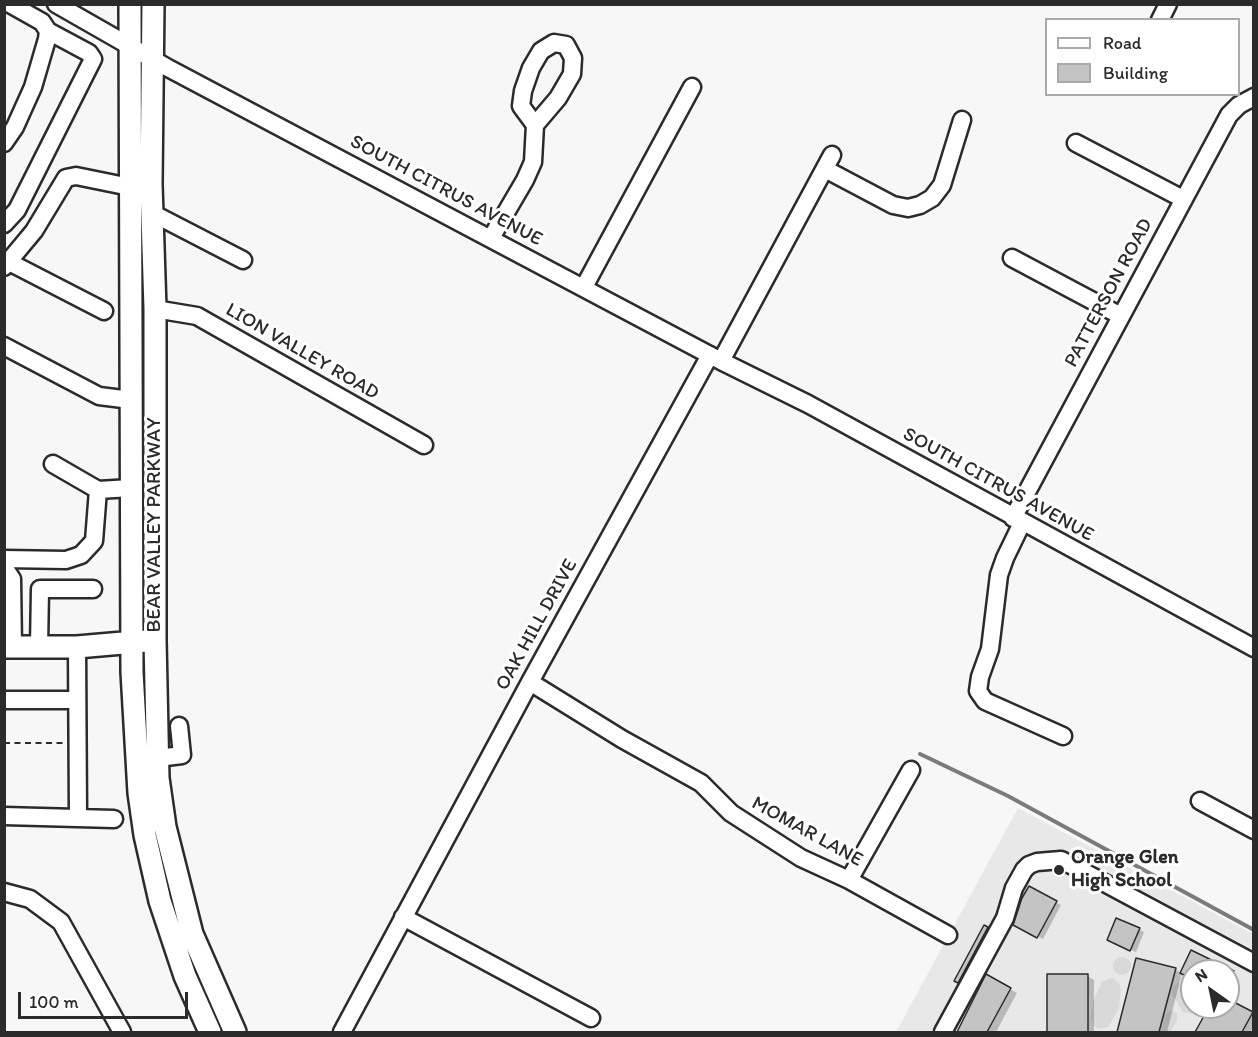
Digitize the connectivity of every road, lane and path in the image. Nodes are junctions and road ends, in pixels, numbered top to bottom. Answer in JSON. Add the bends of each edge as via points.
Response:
{"nodes":[{"id":1,"x":10,"y":4,"type":"edge"},
{"id":2,"x":56,"y":4,"type":"edge"},
{"id":3,"x":130,"y":4,"type":"edge"},
{"id":4,"x":153,"y":4,"type":"edge"},
{"id":5,"x":1168,"y":4,"type":"edge"},
{"id":6,"x":1161,"y":18,"type":"edge"},
{"id":7,"x":48,"y":31,"type":"junction"},
{"id":8,"x":130,"y":47,"type":"junction"},
{"id":9,"x":152,"y":59,"type":"junction"},
{"id":10,"x":692,"y":87,"type":"dead end"},
{"id":11,"x":1254,"y":97,"type":"edge"},
{"id":12,"x":962,"y":120,"type":"dead end"},
{"id":13,"x":535,"y":125,"type":"dead end"},
{"id":14,"x":4,"y":143,"type":"edge"},
{"id":15,"x":1076,"y":143,"type":"dead end"},
{"id":16,"x":130,"y":187,"type":"junction"},
{"id":17,"x":1183,"y":199,"type":"junction"},
{"id":18,"x":152,"y":213,"type":"junction"},
{"id":19,"x":4,"y":224,"type":"edge"},
{"id":20,"x":491,"y":238,"type":"junction"},
{"id":21,"x":1012,"y":258,"type":"dead end"},
{"id":22,"x":243,"y":260,"type":"dead end"},
{"id":23,"x":6,"y":264,"type":"edge"},
{"id":24,"x":584,"y":287,"type":"junction"},
{"id":25,"x":155,"y":309,"type":"junction"},
{"id":26,"x":104,"y":311,"type":"dead end"},
{"id":27,"x":1121,"y":316,"type":"junction"},
{"id":28,"x":4,"y":346,"type":"edge"},
{"id":29,"x":715,"y":358,"type":"junction"},
{"id":30,"x":131,"y":400,"type":"junction"},
{"id":31,"x":424,"y":445,"type":"dead end"},
{"id":32,"x":52,"y":464,"type":"dead end"},
{"id":33,"x":131,"y":488,"type":"junction"},
{"id":34,"x":98,"y":490,"type":"junction"},
{"id":35,"x":1018,"y":520,"type":"junction"},
{"id":36,"x":4,"y":559,"type":"edge"},
{"id":37,"x":4,"y":567,"type":"edge"},
{"id":38,"x":93,"y":589,"type":"dead end"},
{"id":39,"x":155,"y":640,"type":"junction"},
{"id":40,"x":132,"y":642,"type":"junction"},
{"id":41,"x":77,"y":646,"type":"junction"},
{"id":42,"x":39,"y":647,"type":"junction"},
{"id":43,"x":9,"y":648,"type":"edge"},
{"id":44,"x":1254,"y":648,"type":"edge"},
{"id":45,"x":530,"y":682,"type":"junction"},
{"id":46,"x":4,"y":700,"type":"edge"},
{"id":47,"x":77,"y":700,"type":"junction"},
{"id":48,"x":179,"y":726,"type":"dead end"},
{"id":49,"x":1063,"y":736,"type":"dead end"},
{"id":50,"x":4,"y":743,"type":"edge"},
{"id":51,"x":76,"y":744,"type":"junction"},
{"id":52,"x":158,"y":758,"type":"junction"},
{"id":53,"x":911,"y":770,"type":"dead end"},
{"id":54,"x":1200,"y":801,"type":"dead end"},
{"id":55,"x":4,"y":816,"type":"edge"},
{"id":56,"x":78,"y":817,"type":"junction"},
{"id":57,"x":127,"y":818,"type":"junction"},
{"id":58,"x":1254,"y":830,"type":"edge"},
{"id":59,"x":849,"y":880,"type":"junction"},
{"id":60,"x":4,"y":892,"type":"edge"},
{"id":61,"x":403,"y":917,"type":"junction"},
{"id":62,"x":948,"y":935,"type":"dead end"},
{"id":63,"x":1254,"y":963,"type":"edge"},
{"id":64,"x":591,"y":1018,"type":"dead end"},
{"id":65,"x":122,"y":1032,"type":"edge"},
{"id":66,"x":210,"y":1032,"type":"edge"},
{"id":67,"x":235,"y":1032,"type":"edge"},
{"id":68,"x":342,"y":1032,"type":"edge"},
{"id":69,"x":943,"y":1032,"type":"edge"}],
"edges":[{"from":1,"to":7,"type":"street","via":[[42,22]]},
{"from":2,"to":8,"type":"street","name":"SOUTH CITRUS AVENUE"},
{"from":3,"to":8,"type":"main road","name":"BEAR VALLEY PARKWAY"},
{"from":4,"to":9,"type":"main road","name":"BEAR VALLEY PARKWAY"},
{"from":5,"to":6,"type":"street"},
{"from":7,"to":14,"type":"street","via":[[33,87]]},
{"from":7,"to":19,"type":"street","via":[[93,59],[17,210]]},
{"from":8,"to":9,"type":"street","name":"SOUTH CITRUS AVENUE"},
{"from":8,"to":16,"type":"main road","name":"BEAR VALLEY PARKWAY"},
{"from":9,"to":18,"type":"main road","name":"BEAR VALLEY PARKWAY"},
{"from":9,"to":20,"type":"street","name":"SOUTH CITRUS AVENUE"},
{"from":10,"to":24,"type":"street"},
{"from":11,"to":17,"type":"street","name":"PATTERSON ROAD","via":[[1229,115]]},
{"from":12,"to":29,"type":"street","via":[[942,185],[920,205],[893,205],[829,162]]},
{"from":13,"to":20,"type":"street","via":[[533,162]]},
{"from":15,"to":17,"type":"street"},
{"from":16,"to":23,"type":"street","via":[[76,176],[66,178],[34,231]]},
{"from":16,"to":30,"type":"main road","name":"BEAR VALLEY PARKWAY"},
{"from":17,"to":27,"type":"street","name":"PATTERSON ROAD"},
{"from":18,"to":22,"type":"street"},
{"from":18,"to":25,"type":"main road","name":"BEAR VALLEY PARKWAY"},
{"from":20,"to":24,"type":"street","name":"SOUTH CITRUS AVENUE"},
{"from":21,"to":27,"type":"street"},
{"from":23,"to":26,"type":"street"},
{"from":24,"to":29,"type":"street","name":"SOUTH CITRUS AVENUE"},
{"from":25,"to":31,"type":"street","name":"LION VALLEY ROAD","via":[[197,316]]},
{"from":25,"to":39,"type":"main road","name":"BEAR VALLEY PARKWAY"},
{"from":27,"to":35,"type":"street","name":"PATTERSON ROAD"},
{"from":28,"to":30,"type":"street","via":[[99,396]]},
{"from":29,"to":35,"type":"street","name":"SOUTH CITRUS AVENUE","via":[[808,404]]},
{"from":29,"to":45,"type":"street","name":"OAK HILL DRIVE"},
{"from":30,"to":33,"type":"main road","name":"BEAR VALLEY PARKWAY"},
{"from":32,"to":34,"type":"street"},
{"from":33,"to":34,"type":"street"},
{"from":33,"to":40,"type":"main road","name":"BEAR VALLEY PARKWAY"},
{"from":34,"to":36,"type":"street","via":[[94,541],[81,555],[66,560]]},
{"from":35,"to":44,"type":"street","name":"SOUTH CITRUS AVENUE"},
{"from":35,"to":49,"type":"street","name":"PATTERSON ROAD","via":[[999,575],[990,649],[978,691],[985,701]]},
{"from":37,"to":43,"type":"street","via":[[12,579]]},
{"from":38,"to":42,"type":"street","via":[[40,589]]},
{"from":39,"to":40,"type":"main road"},
{"from":39,"to":52,"type":"main road","name":"BEAR VALLEY PARKWAY"},
{"from":40,"to":41,"type":"main road"},
{"from":40,"to":57,"type":"main road","name":"BEAR VALLEY PARKWAY","via":[[134,738]]},
{"from":41,"to":42,"type":"main road"},
{"from":41,"to":47,"type":"street"},
{"from":42,"to":43,"type":"main road"},
{"from":45,"to":59,"type":"street","name":"MOMAR LANE","via":[[701,783],[730,813],[801,858]]},
{"from":45,"to":61,"type":"street","name":"OAK HILL DRIVE"},
{"from":46,"to":47,"type":"street"},
{"from":47,"to":51,"type":"street"},
{"from":48,"to":52,"type":"street","via":[[182,754]]},
{"from":50,"to":51,"type":"path"},
{"from":51,"to":56,"type":"street"},
{"from":52,"to":67,"type":"main road","name":"BEAR VALLEY PARKWAY","via":[[165,827],[178,885],[192,934]]},
{"from":53,"to":59,"type":"street"},
{"from":54,"to":58,"type":"street"},
{"from":55,"to":56,"type":"street"},
{"from":56,"to":57,"type":"street"},
{"from":57,"to":66,"type":"main road","name":"BEAR VALLEY PARKWAY","via":[[185,976]]},
{"from":59,"to":62,"type":"street","name":"MOMAR LANE"},
{"from":60,"to":65,"type":"street","via":[[30,899],[61,922]]},
{"from":61,"to":64,"type":"street"},
{"from":61,"to":68,"type":"street","name":"OAK HILL DRIVE"},
{"from":63,"to":69,"type":"street","via":[[1061,860],[1037,862],[1024,870],[1014,888],[1005,918]]}]}
